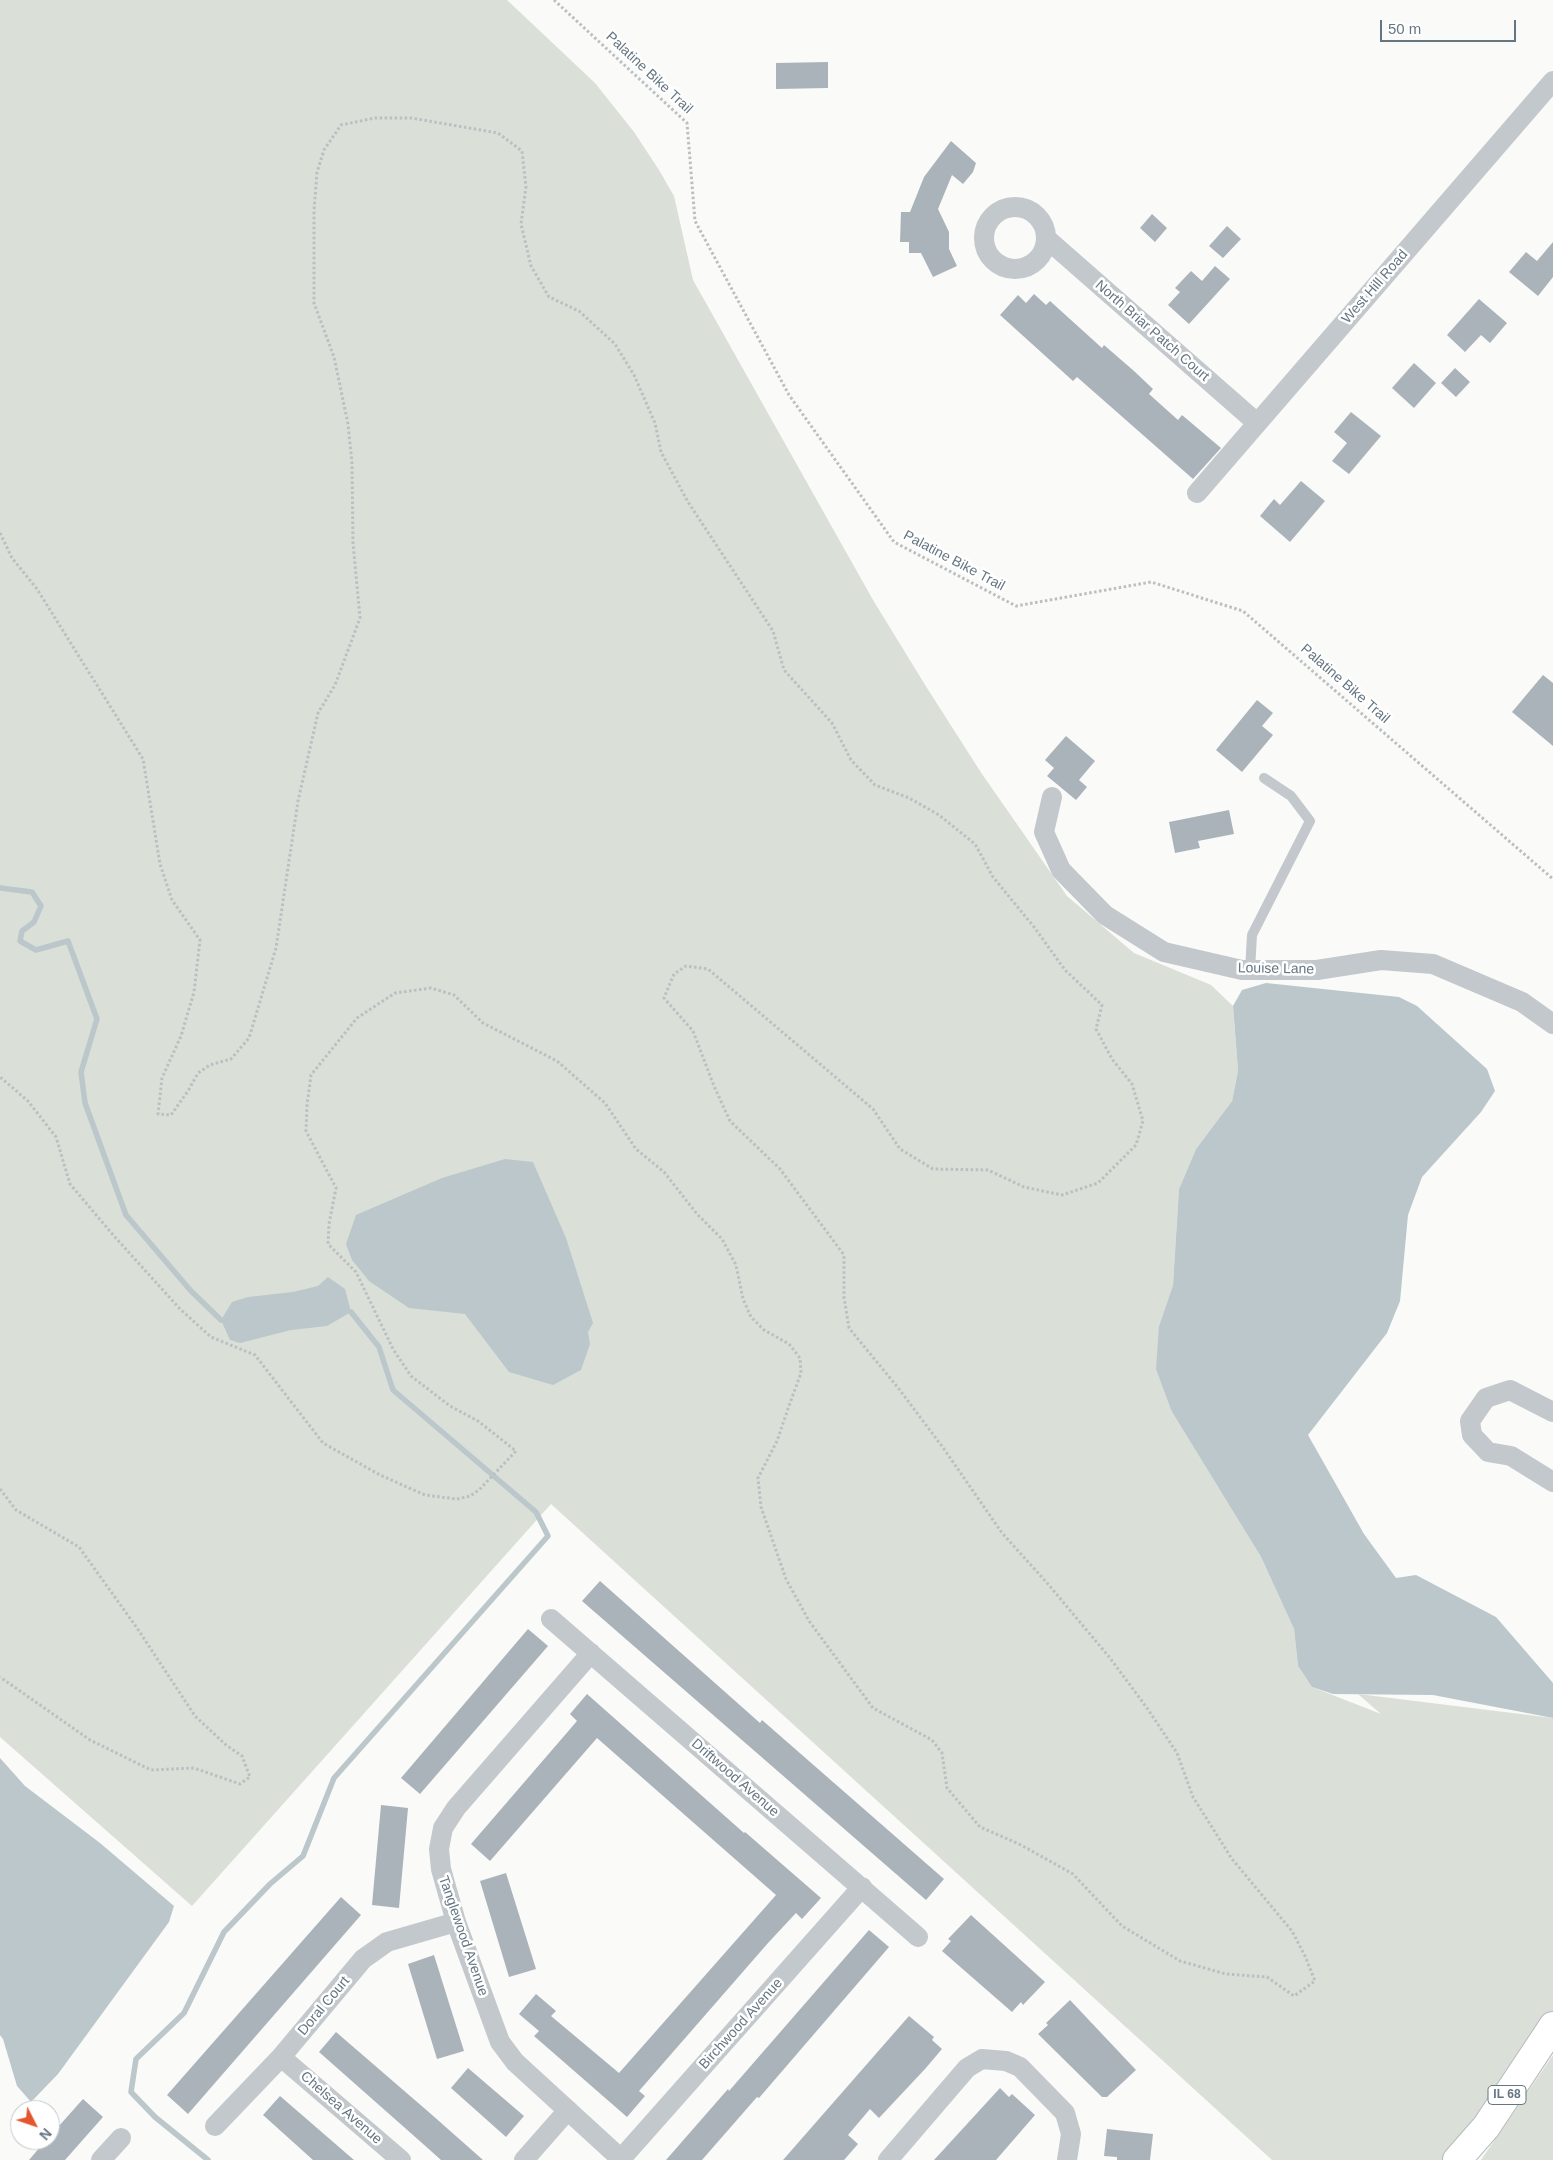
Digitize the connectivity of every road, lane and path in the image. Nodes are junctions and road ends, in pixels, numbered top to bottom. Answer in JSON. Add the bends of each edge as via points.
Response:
{"nodes":[{"id":1,"x":554,"y":0,"type":"edge"},
{"id":2,"x":1553,"y":81,"type":"edge"},
{"id":3,"x":1047,"y":239,"type":"dead end"},
{"id":4,"x":1257,"y":423,"type":"junction"},
{"id":5,"x":1196,"y":493,"type":"dead end"},
{"id":6,"x":0,"y":533,"type":"edge"},
{"id":7,"x":1264,"y":778,"type":"dead end"},
{"id":8,"x":1052,"y":798,"type":"dead end"},
{"id":9,"x":1553,"y":879,"type":"edge"},
{"id":10,"x":1250,"y":970,"type":"junction"},
{"id":11,"x":1553,"y":1024,"type":"edge"},
{"id":12,"x":0,"y":1077,"type":"edge"},
{"id":13,"x":1553,"y":1412,"type":"edge"},
{"id":14,"x":1553,"y":1482,"type":"edge"},
{"id":15,"x":0,"y":1489,"type":"edge"},
{"id":16,"x":551,"y":1619,"type":"dead end"},
{"id":17,"x":591,"y":1653,"type":"junction"},
{"id":18,"x":0,"y":1677,"type":"edge"},
{"id":19,"x":862,"y":1888,"type":"junction"},
{"id":20,"x":456,"y":1922,"type":"junction"},
{"id":21,"x":918,"y":1937,"type":"dead end"},
{"id":22,"x":1553,"y":2026,"type":"edge"},
{"id":23,"x":282,"y":2057,"type":"junction"},
{"id":24,"x":568,"y":2110,"type":"junction"},
{"id":25,"x":215,"y":2126,"type":"dead end"},
{"id":26,"x":121,"y":2138,"type":"dead end"},
{"id":27,"x":621,"y":2159,"type":"edge"},
{"id":28,"x":101,"y":2160,"type":"edge"},
{"id":29,"x":401,"y":2160,"type":"edge"},
{"id":30,"x":524,"y":2160,"type":"edge"},
{"id":31,"x":888,"y":2160,"type":"edge"},
{"id":32,"x":1067,"y":2160,"type":"edge"},
{"id":33,"x":1457,"y":2160,"type":"edge"}],
"edges":[{"from":1,"to":9,"type":"path","name":"Palatine Bike Trail","via":[[687,123],[695,221],[789,395],[894,542],[1016,606],[1151,582],[1243,611]]},
{"from":2,"to":4,"type":"street","name":"West Hill Road"},
{"from":3,"to":4,"type":"street","name":"North Briar Patch Court"},
{"from":4,"to":5,"type":"street","name":"West Hill Road"},
{"from":6,"to":12,"type":"path","via":[[12,558],[37,589],[143,759],[160,864],[172,900],[200,940],[194,992],[181,1036],[162,1078],[158,1114],[171,1115],[198,1073],[210,1065],[230,1059],[249,1038],[276,948],[298,801],[318,713],[334,686],[360,618],[348,424],[334,357],[314,304],[314,211],[317,172],[324,150],[341,125],[375,118],[410,118],[498,133],[522,152],[526,187],[521,224],[531,266],[549,297],[579,311],[615,344],[634,375],[655,423],[661,452],[688,502],[772,631],[784,670],[832,723],[851,760],[875,785],[909,798],[939,815],[974,844],[993,877],[1065,970],[1102,1005],[1096,1029],[1112,1059],[1132,1084],[1144,1121],[1136,1146],[1098,1183],[1062,1195],[1024,1187],[988,1170],[933,1169],[900,1149],[873,1109],[708,969],[686,966],[674,974],[664,998],[693,1031],[730,1121],[785,1175],[844,1255],[844,1297],[849,1328],[944,1449],[1002,1533],[1110,1658],[1147,1708],[1177,1752],[1193,1797],[1232,1860],[1292,1931],[1314,1981],[1294,1996],[1267,1977],[1226,1974],[1180,1961],[1122,1926],[1073,1874],[980,1827],[947,1788],[942,1752],[932,1740],[873,1708],[809,1621],[786,1579],[761,1507],[758,1478],[777,1441],[793,1396],[801,1373],[800,1358],[789,1344],[764,1330],[751,1317],[743,1299],[736,1265],[722,1239],[697,1214],[664,1172],[636,1149],[605,1103],[557,1062],[483,1023],[454,995],[431,988],[395,993],[356,1018],[311,1075],[306,1131],[336,1188],[328,1244],[356,1272],[393,1349],[411,1376],[516,1450],[479,1490],[457,1499],[426,1496],[380,1475],[323,1442],[255,1355],[211,1338],[114,1236],[70,1184],[56,1137],[28,1100]]},
{"from":7,"to":10,"type":"lane","via":[[1291,796],[1310,821],[1252,934]]},
{"from":8,"to":10,"type":"street","name":"Louise Lane","via":[[1044,832],[1060,870],[1105,915],[1164,952]]},
{"from":10,"to":11,"type":"street","name":"Louise Lane","via":[[1317,970],[1381,960],[1434,964],[1522,1002]]},
{"from":13,"to":14,"type":"street","via":[[1510,1390],[1486,1398],[1470,1421],[1472,1435],[1488,1452],[1511,1456]]},
{"from":15,"to":18,"type":"path","via":[[16,1510],[79,1548],[195,1716],[242,1756],[250,1777],[240,1784],[194,1768],[151,1770],[90,1740]]},
{"from":16,"to":17,"type":"street","name":"Driftwood Avenue"},
{"from":17,"to":19,"type":"street","name":"Driftwood Avenue"},
{"from":17,"to":20,"type":"street","name":"Tanglewood Avenue","via":[[456,1808],[443,1828],[439,1849],[441,1869]]},
{"from":19,"to":21,"type":"street","name":"Driftwood Avenue"},
{"from":19,"to":27,"type":"street","name":"Birchwood Avenue"},
{"from":20,"to":23,"type":"street","name":"Doral Court","via":[[387,1942],[363,1959]]},
{"from":20,"to":24,"type":"street","name":"Tanglewood Avenue","via":[[500,2042],[515,2062]]},
{"from":22,"to":33,"type":"main road","number":"IL 68","via":[[1486,2127]]},
{"from":23,"to":25,"type":"street","name":"Doral Court"},
{"from":23,"to":29,"type":"street","name":"Chelsea Avenue"},
{"from":24,"to":27,"type":"street","name":"Tanglewood Avenue"},
{"from":24,"to":30,"type":"street"},
{"from":26,"to":28,"type":"street"},
{"from":31,"to":32,"type":"street","via":[[967,2068],[982,2059],[1020,2066],[1065,2113],[1071,2134]]}]}
